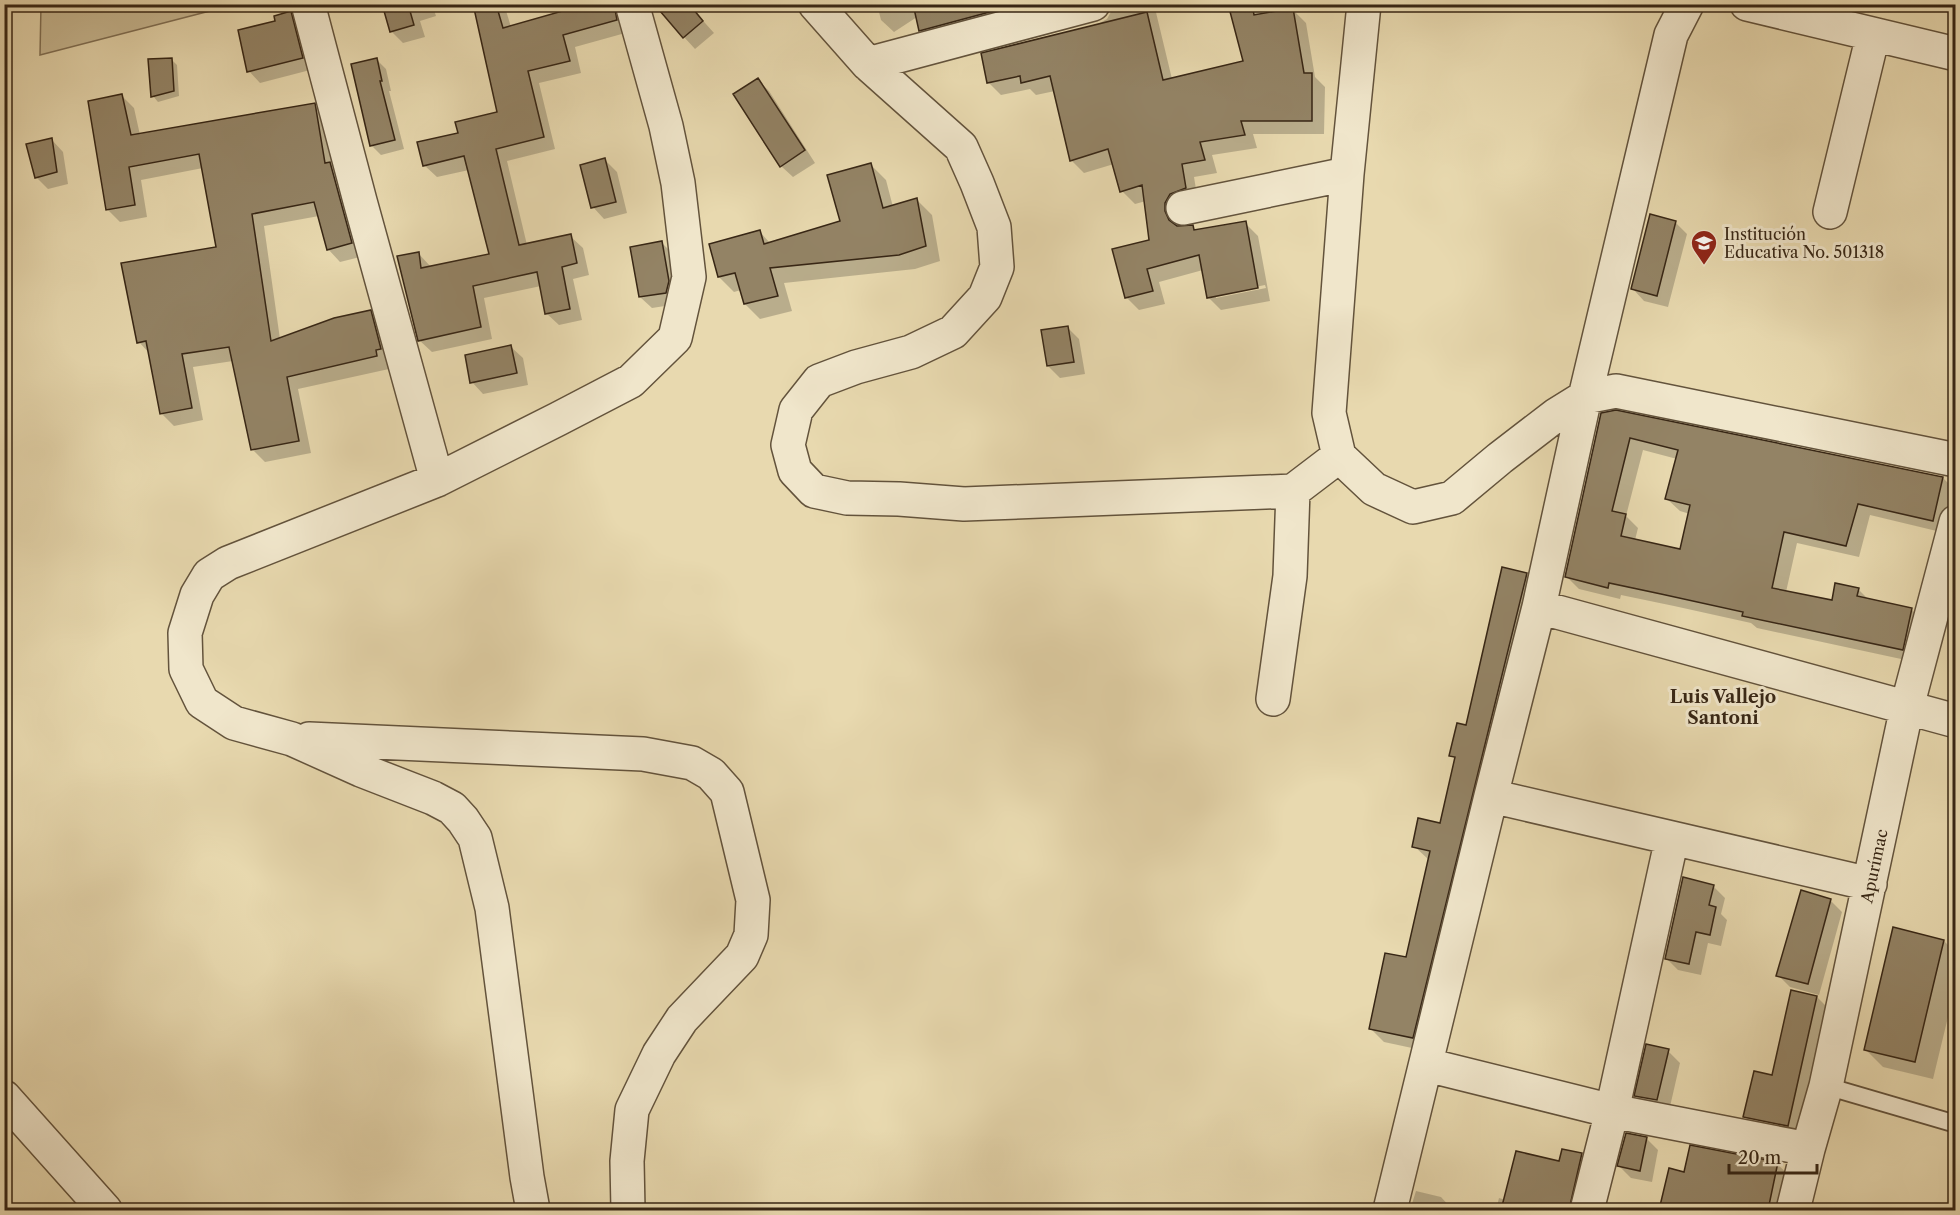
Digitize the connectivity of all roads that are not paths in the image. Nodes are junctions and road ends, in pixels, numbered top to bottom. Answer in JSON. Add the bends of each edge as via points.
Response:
{"nodes":[{"id":1,"x":308,"y":4,"type":"edge"},
{"id":2,"x":632,"y":4,"type":"edge"},
{"id":3,"x":815,"y":4,"type":"edge"},
{"id":4,"x":1093,"y":4,"type":"edge"},
{"id":5,"x":1364,"y":4,"type":"edge"},
{"id":6,"x":1687,"y":4,"type":"edge"},
{"id":7,"x":1747,"y":4,"type":"edge"},
{"id":8,"x":1874,"y":35,"type":"junction"},
{"id":9,"x":1956,"y":54,"type":"edge"},
{"id":10,"x":868,"y":64,"type":"junction"},
{"id":11,"x":1347,"y":174,"type":"junction"},
{"id":12,"x":1183,"y":208,"type":"dead end"},
{"id":13,"x":1830,"y":212,"type":"dead end"},
{"id":14,"x":1585,"y":397,"type":"junction"},
{"id":15,"x":1339,"y":456,"type":"junction"},
{"id":16,"x":1956,"y":460,"type":"edge"},
{"id":17,"x":437,"y":480,"type":"junction"},
{"id":18,"x":1293,"y":491,"type":"junction"},
{"id":19,"x":1956,"y":522,"type":"edge"},
{"id":20,"x":1539,"y":607,"type":"junction"},
{"id":21,"x":1274,"y":699,"type":"dead end"},
{"id":22,"x":1907,"y":707,"type":"junction"},
{"id":23,"x":1956,"y":721,"type":"edge"},
{"id":24,"x":292,"y":739,"type":"junction"},
{"id":25,"x":1491,"y":796,"type":"junction"},
{"id":26,"x":1672,"y":838,"type":"junction"},
{"id":27,"x":1870,"y":884,"type":"junction"},
{"id":28,"x":1427,"y":1065,"type":"junction"},
{"id":29,"x":1826,"y":1086,"type":"junction"},
{"id":30,"x":4,"y":1097,"type":"edge"},
{"id":31,"x":1612,"y":1111,"type":"junction"},
{"id":32,"x":1956,"y":1124,"type":"edge"},
{"id":33,"x":1808,"y":1149,"type":"junction"},
{"id":34,"x":105,"y":1210,"type":"edge"},
{"id":35,"x":533,"y":1210,"type":"edge"},
{"id":36,"x":628,"y":1210,"type":"edge"},
{"id":37,"x":1390,"y":1210,"type":"edge"},
{"id":38,"x":1587,"y":1210,"type":"edge"},
{"id":39,"x":1793,"y":1210,"type":"edge"}],
"edges":[{"from":1,"to":17,"type":"street"},
{"from":2,"to":17,"type":"street","via":[[678,183],[689,277],[675,338],[631,381]]},
{"from":3,"to":10,"type":"street"},
{"from":4,"to":10,"type":"street"},
{"from":5,"to":11,"type":"street"},
{"from":6,"to":14,"type":"street","via":[[1671,35]]},
{"from":7,"to":8,"type":"street"},
{"from":8,"to":9,"type":"street"},
{"from":8,"to":13,"type":"street"},
{"from":10,"to":18,"type":"street","via":[[961,147],[993,227],[997,267],[985,297],[953,332],[910,352],[819,381],[796,410],[788,446],[795,471],[814,491],[847,498],[964,504]]},
{"from":11,"to":12,"type":"street"},
{"from":11,"to":15,"type":"street","via":[[1329,413]]},
{"from":14,"to":15,"type":"street","via":[[1546,422],[1452,498],[1413,507],[1374,489]]},
{"from":14,"to":16,"type":"street","via":[[1616,391]]},
{"from":14,"to":20,"type":"street"},
{"from":15,"to":18,"type":"street"},
{"from":17,"to":24,"type":"street","via":[[228,562],[209,575],[196,595],[185,633],[186,669],[202,702],[234,723]]},
{"from":18,"to":21,"type":"street","via":[[1290,576]]},
{"from":19,"to":22,"type":"street","name":"Apurímac"},
{"from":20,"to":22,"type":"street"},
{"from":20,"to":25,"type":"street"},
{"from":22,"to":23,"type":"street"},
{"from":22,"to":27,"type":"street","name":"Apurímac"},
{"from":24,"to":35,"type":"street","via":[[434,798],[452,808],[475,838],[492,908]]},
{"from":24,"to":36,"type":"street","via":[[643,754],[692,763],[711,774],[727,792],[753,900],[751,935],[742,956],[682,1019],[659,1054],[632,1110]]},
{"from":25,"to":26,"type":"street"},
{"from":25,"to":28,"type":"street"},
{"from":26,"to":27,"type":"street"},
{"from":26,"to":31,"type":"street"},
{"from":27,"to":29,"type":"street","name":"Apurímac"},
{"from":28,"to":31,"type":"street"},
{"from":28,"to":37,"type":"street"},
{"from":29,"to":32,"type":"lane"},
{"from":29,"to":33,"type":"street","name":"Apurímac"},
{"from":30,"to":34,"type":"street"},
{"from":31,"to":33,"type":"street"},
{"from":31,"to":38,"type":"street"},
{"from":33,"to":39,"type":"street","name":"Apurímac"}]}
